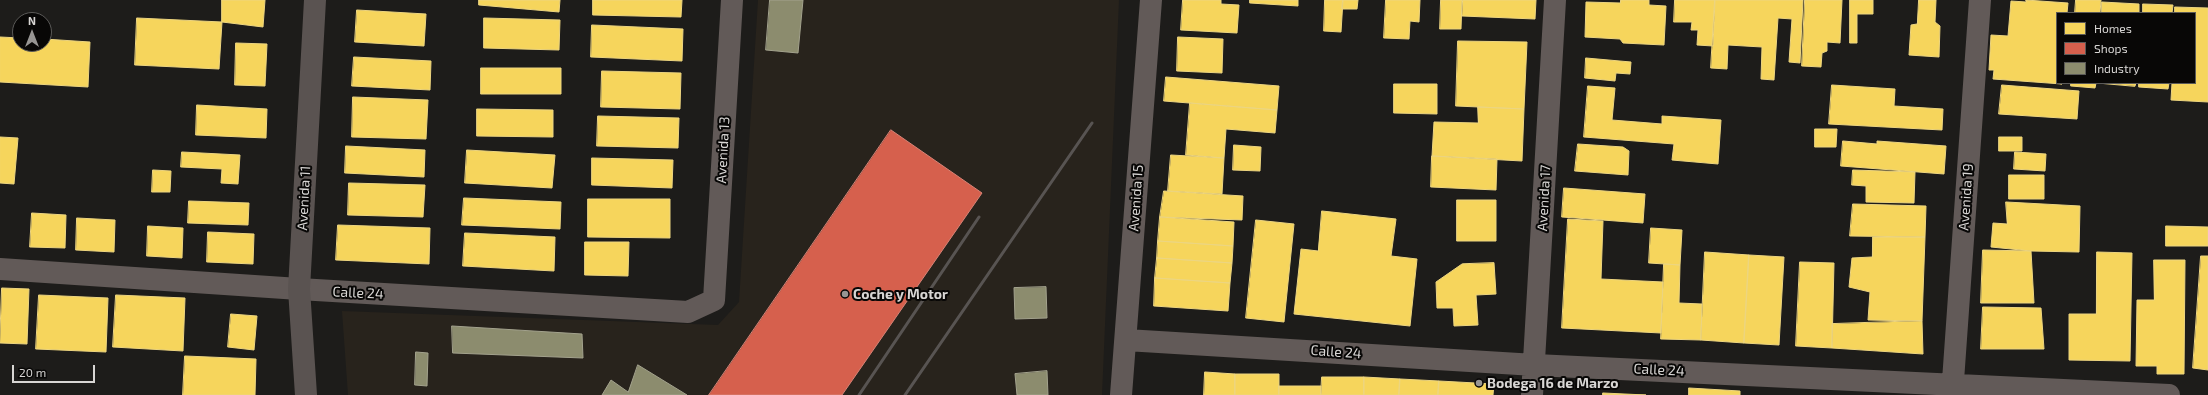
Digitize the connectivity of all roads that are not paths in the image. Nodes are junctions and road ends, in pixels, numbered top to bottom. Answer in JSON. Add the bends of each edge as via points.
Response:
{"nodes":[{"id":1,"x":315,"y":0,"type":"edge"},
{"id":2,"x":732,"y":0,"type":"edge"},
{"id":3,"x":1151,"y":0,"type":"edge"},
{"id":4,"x":1555,"y":0,"type":"edge"},
{"id":5,"x":1980,"y":0,"type":"edge"},
{"id":6,"x":0,"y":269,"type":"edge"},
{"id":7,"x":299,"y":289,"type":"junction"},
{"id":8,"x":714,"y":300,"type":"joint"},
{"id":9,"x":1126,"y":340,"type":"junction"},
{"id":10,"x":1535,"y":365,"type":"junction"},
{"id":11,"x":1952,"y":389,"type":"edge"},
{"id":12,"x":306,"y":395,"type":"edge"},
{"id":13,"x":1121,"y":395,"type":"edge"},
{"id":14,"x":1532,"y":395,"type":"edge"},
{"id":15,"x":2169,"y":395,"type":"edge"}],
"edges":[{"from":1,"to":7,"type":"main road","name":"Avenida 11"},
{"from":2,"to":8,"type":"street","name":"Avenida 13"},
{"from":3,"to":9,"type":"street","name":"Avenida 15"},
{"from":4,"to":10,"type":"street","name":"Avenida 17"},
{"from":5,"to":11,"type":"street","name":"Avenida 19"},
{"from":6,"to":7,"type":"street","name":"Calle 24"},
{"from":7,"to":8,"type":"street","name":"Calle 24","via":[[688,312]]},
{"from":7,"to":12,"type":"main road","name":"Avenida 11"},
{"from":9,"to":10,"type":"street","name":"Calle 24"},
{"from":9,"to":13,"type":"street","name":"Avenida 15"},
{"from":10,"to":11,"type":"street","name":"Calle 24"},
{"from":10,"to":14,"type":"street","name":"Avenida 17"},
{"from":11,"to":15,"type":"street","name":"Calle 24"}]}
